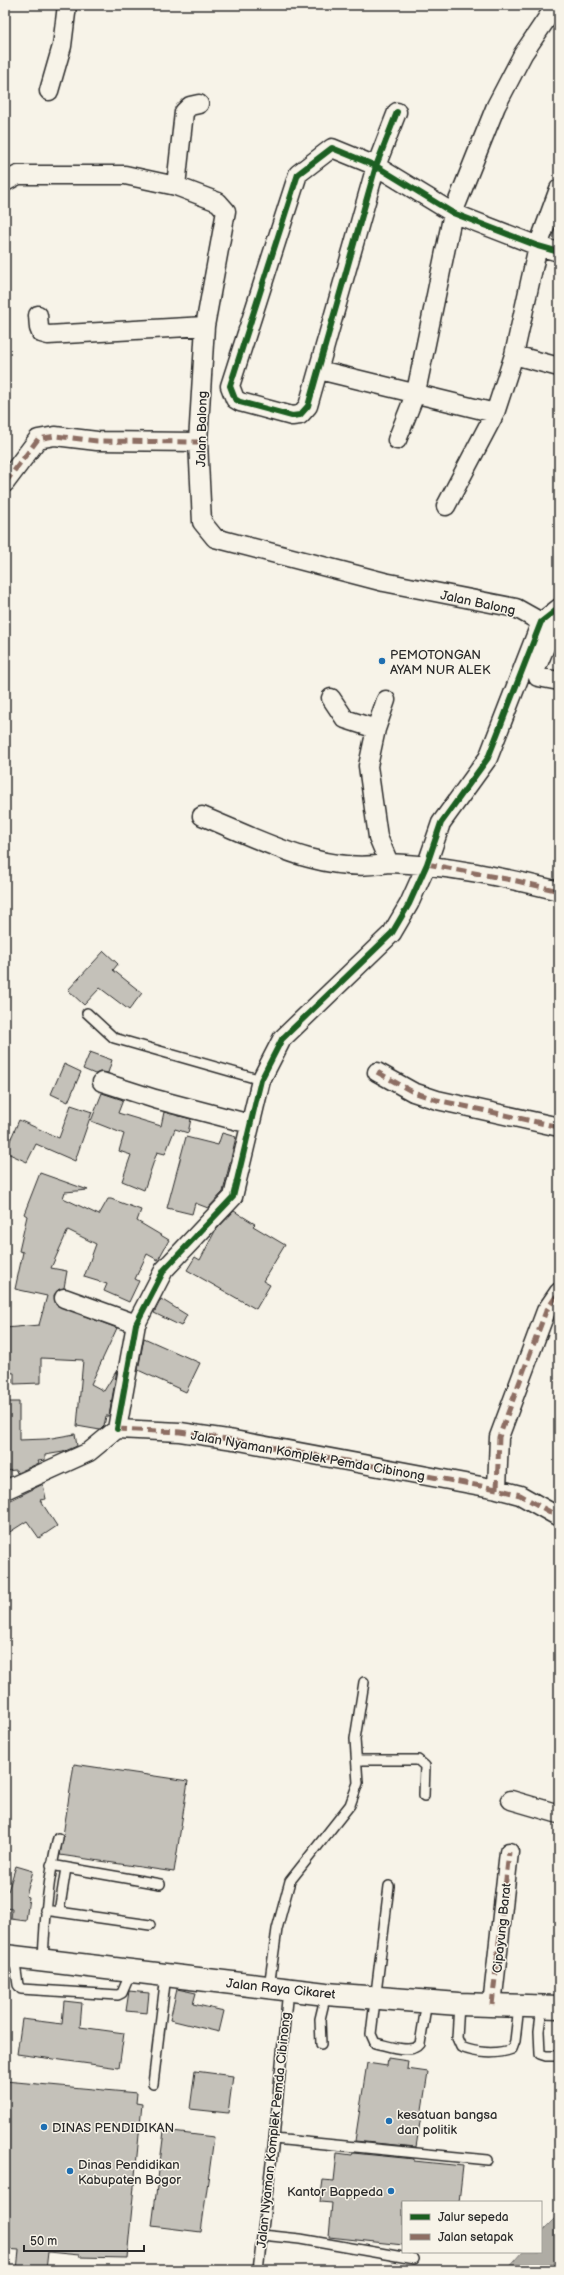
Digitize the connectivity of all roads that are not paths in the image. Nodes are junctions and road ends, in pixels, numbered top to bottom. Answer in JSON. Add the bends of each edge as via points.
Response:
{"nodes":[{"id":1,"x":67,"y":5,"type":"edge"},
{"id":2,"x":556,"y":5,"type":"edge"},
{"id":3,"x":49,"y":91,"type":"dead end"},
{"id":4,"x":199,"y":104,"type":"dead end"},
{"id":5,"x":397,"y":112,"type":"dead end"},
{"id":6,"x":376,"y":166,"type":"junction"},
{"id":7,"x":5,"y":182,"type":"edge"},
{"id":8,"x":176,"y":186,"type":"junction"},
{"id":9,"x":559,"y":189,"type":"edge"},
{"id":10,"x":453,"y":213,"type":"junction"},
{"id":11,"x":538,"y":246,"type":"junction"},
{"id":12,"x":559,"y":252,"type":"edge"},
{"id":13,"x":38,"y":315,"type":"dead end"},
{"id":14,"x":205,"y":326,"type":"junction"},
{"id":15,"x":514,"y":355,"type":"junction"},
{"id":16,"x":559,"y":367,"type":"edge"},
{"id":17,"x":319,"y":370,"type":"junction"},
{"id":18,"x":416,"y":392,"type":"junction"},
{"id":19,"x":495,"y":414,"type":"junction"},
{"id":20,"x":397,"y":440,"type":"dead end"},
{"id":21,"x":198,"y":442,"type":"junction"},
{"id":22,"x":5,"y":483,"type":"edge"},
{"id":23,"x":446,"y":506,"type":"dead end"},
{"id":24,"x":559,"y":608,"type":"edge"},
{"id":25,"x":541,"y":622,"type":"junction"},
{"id":26,"x":559,"y":627,"type":"edge"},
{"id":27,"x":559,"y":681,"type":"edge"},
{"id":28,"x":331,"y":698,"type":"dead end"},
{"id":29,"x":386,"y":700,"type":"dead end"},
{"id":30,"x":376,"y":729,"type":"junction"},
{"id":31,"x":202,"y":816,"type":"dead end"},
{"id":32,"x":389,"y":863,"type":"junction"},
{"id":33,"x":427,"y":864,"type":"junction"},
{"id":34,"x":559,"y":891,"type":"edge"},
{"id":35,"x":87,"y":1013,"type":"dead end"},
{"id":36,"x":377,"y":1072,"type":"dead end"},
{"id":37,"x":261,"y":1080,"type":"junction"},
{"id":38,"x":102,"y":1082,"type":"dead end"},
{"id":39,"x":250,"y":1124,"type":"junction"},
{"id":40,"x":559,"y":1127,"type":"edge"},
{"id":41,"x":559,"y":1292,"type":"edge"},
{"id":42,"x":64,"y":1298,"type":"dead end"},
{"id":43,"x":136,"y":1324,"type":"junction"},
{"id":44,"x":117,"y":1429,"type":"junction"},
{"id":45,"x":497,"y":1489,"type":"junction"},
{"id":46,"x":5,"y":1490,"type":"edge"},
{"id":47,"x":559,"y":1517,"type":"edge"},
{"id":48,"x":364,"y":1682,"type":"dead end"},
{"id":49,"x":357,"y":1760,"type":"junction"},
{"id":50,"x":424,"y":1796,"type":"dead end"},
{"id":51,"x":511,"y":1800,"type":"dead end"},
{"id":52,"x":559,"y":1814,"type":"edge"},
{"id":53,"x":58,"y":1838,"type":"dead end"},
{"id":54,"x":509,"y":1852,"type":"dead end"},
{"id":55,"x":51,"y":1865,"type":"junction"},
{"id":56,"x":66,"y":1868,"type":"junction"},
{"id":57,"x":160,"y":1884,"type":"dead end"},
{"id":58,"x":389,"y":1886,"type":"dead end"},
{"id":59,"x":45,"y":1910,"type":"junction"},
{"id":60,"x":59,"y":1912,"type":"junction"},
{"id":61,"x":150,"y":1925,"type":"dead end"},
{"id":62,"x":10,"y":1957,"type":"edge"},
{"id":63,"x":43,"y":1960,"type":"junction"},
{"id":64,"x":131,"y":1970,"type":"junction"},
{"id":65,"x":166,"y":1975,"type":"junction"},
{"id":66,"x":278,"y":1988,"type":"junction"},
{"id":67,"x":326,"y":1994,"type":"junction"},
{"id":68,"x":375,"y":1997,"type":"junction"},
{"id":69,"x":427,"y":2001,"type":"junction"},
{"id":70,"x":459,"y":2004,"type":"junction"},
{"id":71,"x":492,"y":2005,"type":"junction"},
{"id":72,"x":518,"y":2006,"type":"junction"},
{"id":73,"x":550,"y":2007,"type":"edge"},
{"id":74,"x":321,"y":2044,"type":"dead end"},
{"id":75,"x":559,"y":2056,"type":"edge"},
{"id":76,"x":153,"y":2084,"type":"dead end"},
{"id":77,"x":274,"y":2139,"type":"junction"},
{"id":78,"x":488,"y":2160,"type":"dead end"},
{"id":79,"x":262,"y":2235,"type":"junction"},
{"id":80,"x":414,"y":2259,"type":"dead end"},
{"id":81,"x":258,"y":2270,"type":"edge"}],
"edges":[{"from":1,"to":3,"type":"street","via":[[62,46]]},
{"from":2,"to":10,"type":"street","via":[[523,54],[496,106]]},
{"from":4,"to":8,"type":"street","via":[[190,106],[184,112]]},
{"from":5,"to":6,"type":"street"},
{"from":6,"to":10,"type":"street"},
{"from":6,"to":17,"type":"street"},
{"from":6,"to":17,"type":"street","via":[[332,148],[298,174],[230,386],[234,398],[240,402],[292,416],[300,415],[308,406]]},
{"from":7,"to":8,"type":"street","name":"Jalan Balong","via":[[18,176],[125,175]]},
{"from":8,"to":14,"type":"street","name":"Jalan Balong","via":[[218,202],[226,211]]},
{"from":9,"to":11,"type":"street"},
{"from":10,"to":11,"type":"street"},
{"from":10,"to":18,"type":"street"},
{"from":11,"to":12,"type":"street"},
{"from":11,"to":15,"type":"street"},
{"from":13,"to":14,"type":"street","via":[[41,333],[48,335]]},
{"from":14,"to":21,"type":"street","name":"Jalan Balong"},
{"from":15,"to":16,"type":"street"},
{"from":15,"to":19,"type":"street"},
{"from":17,"to":18,"type":"street"},
{"from":18,"to":19,"type":"street"},
{"from":18,"to":20,"type":"street"},
{"from":19,"to":23,"type":"street"},
{"from":21,"to":22,"type":"street","via":[[97,441],[55,436],[38,439]]},
{"from":21,"to":25,"type":"street","name":"Jalan Balong","via":[[202,522],[215,538],[384,582],[516,608]]},
{"from":24,"to":25,"type":"street"},
{"from":25,"to":33,"type":"street","via":[[488,758],[441,824]]},
{"from":26,"to":27,"type":"street","via":[[551,632],[536,669],[538,676]]},
{"from":28,"to":30,"type":"street","via":[[345,719]]},
{"from":29,"to":30,"type":"street"},
{"from":30,"to":32,"type":"street","via":[[368,766],[378,837]]},
{"from":31,"to":32,"type":"street","via":[[296,854],[351,867]]},
{"from":32,"to":33,"type":"street"},
{"from":33,"to":34,"type":"street","via":[[517,880]]},
{"from":33,"to":37,"type":"street","via":[[392,934],[282,1039]]},
{"from":35,"to":37,"type":"lane","via":[[114,1038]]},
{"from":36,"to":40,"type":"street","via":[[413,1092],[437,1100]]},
{"from":37,"to":39,"type":"street"},
{"from":38,"to":39,"type":"street","via":[[154,1099]]},
{"from":39,"to":43,"type":"street","via":[[233,1197],[164,1270]]},
{"from":41,"to":45,"type":"street","via":[[546,1311],[498,1437]]},
{"from":42,"to":43,"type":"street"},
{"from":43,"to":44,"type":"street"},
{"from":44,"to":45,"type":"street","name":"Jalan Nyaman Komplek Pemda Cibinong","via":[[180,1432],[234,1440]]},
{"from":44,"to":46,"type":"street","via":[[89,1452]]},
{"from":45,"to":47,"type":"street","name":"Jalan Nyaman Komplek Pemda Cibinong","via":[[520,1496]]},
{"from":48,"to":49,"type":"lane","name":"Jalan Nyaman Komplek Pemda Cibinong","via":[[355,1739]]},
{"from":49,"to":50,"type":"lane","via":[[422,1762],[425,1766]]},
{"from":49,"to":66,"type":"lane","name":"Jalan Nyaman Komplek Pemda Cibinong","via":[[358,1783],[350,1805],[290,1881],[277,1929]]},
{"from":51,"to":52,"type":"street"},
{"from":53,"to":55,"type":"lane"},
{"from":54,"to":71,"type":"street","name":"Cipayung Barat"},
{"from":55,"to":56,"type":"lane"},
{"from":55,"to":59,"type":"lane"},
{"from":56,"to":57,"type":"lane"},
{"from":56,"to":60,"type":"lane"},
{"from":58,"to":68,"type":"lane"},
{"from":59,"to":60,"type":"lane"},
{"from":59,"to":63,"type":"lane"},
{"from":60,"to":61,"type":"lane"},
{"from":62,"to":63,"type":"main road","name":"Jalan Raya Cikaret"},
{"from":62,"to":64,"type":"lane","via":[[21,1990],[118,1995],[122,1993]]},
{"from":63,"to":64,"type":"main road","name":"Jalan Raya Cikaret"},
{"from":64,"to":65,"type":"main road","name":"Jalan Raya Cikaret"},
{"from":65,"to":66,"type":"main road","name":"Jalan Raya Cikaret"},
{"from":65,"to":76,"type":"lane"},
{"from":66,"to":67,"type":"main road","name":"Jalan Raya Cikaret"},
{"from":66,"to":77,"type":"lane","name":"Jalan Nyaman Komplek Pemda Cibinong"},
{"from":67,"to":68,"type":"main road","name":"Jalan Raya Cikaret"},
{"from":67,"to":74,"type":"lane","via":[[320,2019]]},
{"from":68,"to":69,"type":"main road","name":"Jalan Raya Cikaret"},
{"from":68,"to":69,"type":"lane","via":[[372,2039],[374,2043],[410,2049],[420,2044]]},
{"from":69,"to":70,"type":"main road","name":"Jalan Raya Cikaret"},
{"from":70,"to":71,"type":"main road","name":"Jalan Raya Cikaret"},
{"from":70,"to":72,"type":"lane","via":[[457,2038],[461,2047],[470,2051],[502,2053],[512,2049],[515,2041]]},
{"from":71,"to":72,"type":"main road","name":"Jalan Raya Cikaret"},
{"from":72,"to":73,"type":"main road","name":"Jalan Raya Cikaret"},
{"from":73,"to":75,"type":"lane","via":[[540,2054]]},
{"from":77,"to":78,"type":"lane"},
{"from":77,"to":79,"type":"lane","name":"Jalan Nyaman Komplek Pemda Cibinong"},
{"from":79,"to":80,"type":"lane"},
{"from":79,"to":81,"type":"lane","name":"Jalan Nyaman Komplek Pemda Cibinong"}]}
